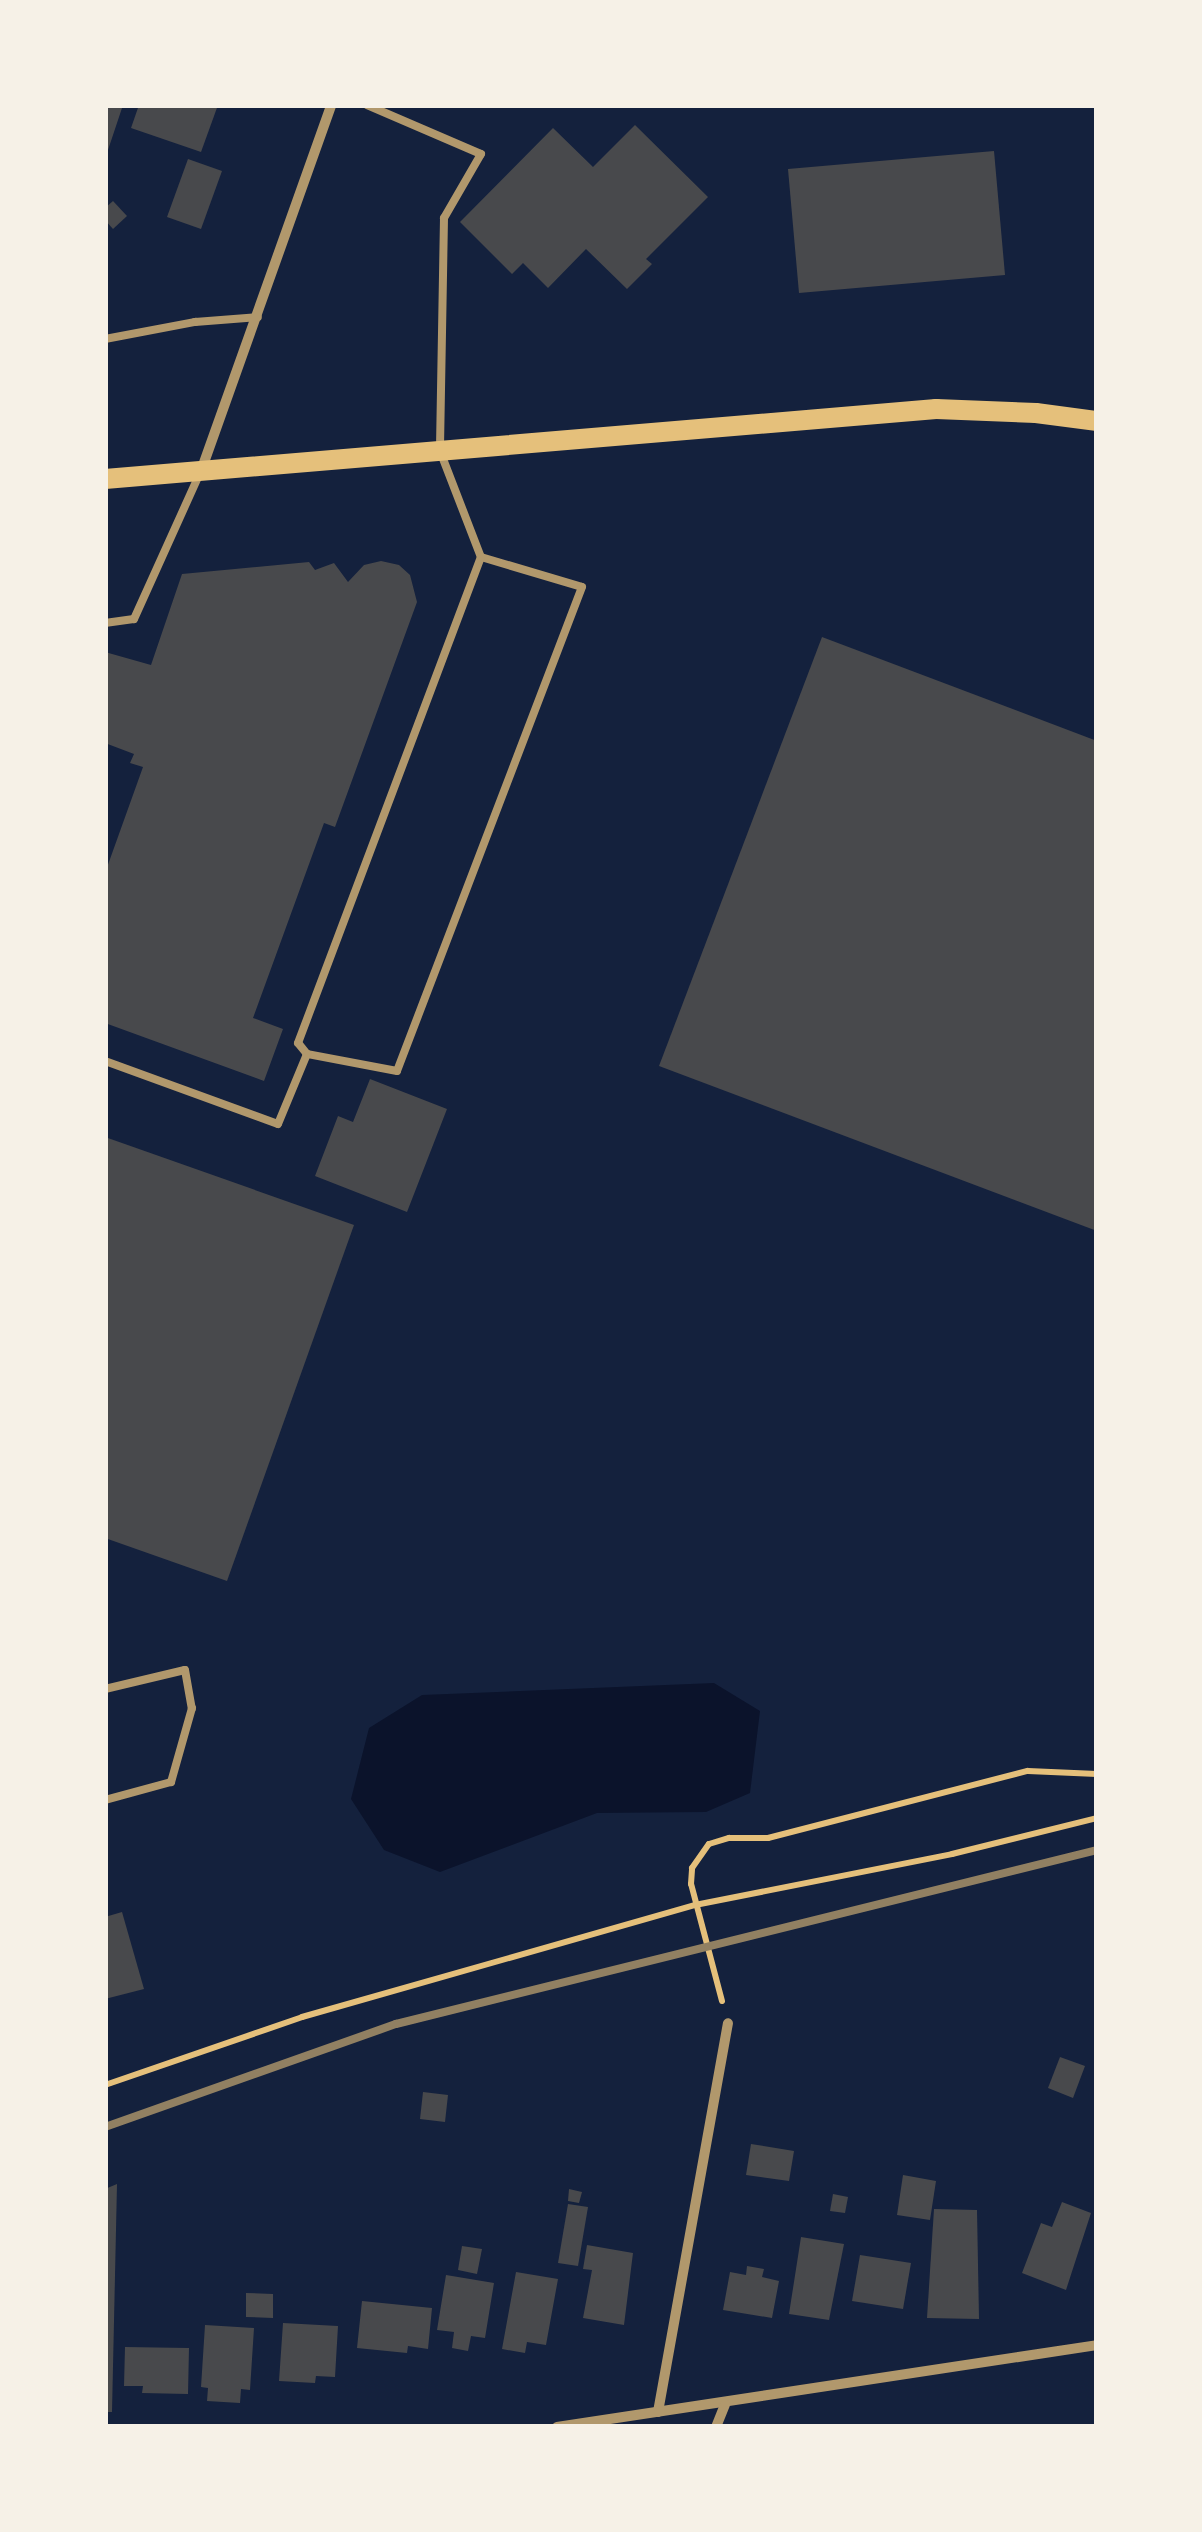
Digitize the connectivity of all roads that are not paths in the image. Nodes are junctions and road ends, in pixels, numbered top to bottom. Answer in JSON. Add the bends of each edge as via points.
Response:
{"nodes":[{"id":1,"x":331,"y":105,"type":"edge"},
{"id":2,"x":367,"y":105,"type":"edge"},
{"id":3,"x":258,"y":317,"type":"junction"},
{"id":4,"x":105,"y":339,"type":"edge"},
{"id":5,"x":1097,"y":421,"type":"edge"},
{"id":6,"x":440,"y":451,"type":"junction"},
{"id":7,"x":201,"y":471,"type":"junction"},
{"id":8,"x":105,"y":478,"type":"edge"},
{"id":9,"x":481,"y":557,"type":"junction"},
{"id":10,"x":105,"y":624,"type":"edge"},
{"id":11,"x":307,"y":1054,"type":"junction"},
{"id":12,"x":105,"y":1061,"type":"edge"},
{"id":13,"x":105,"y":1688,"type":"edge"},
{"id":14,"x":105,"y":1800,"type":"edge"},
{"id":15,"x":728,"y":2023,"type":"road end"},
{"id":16,"x":1097,"y":2344,"type":"edge"},
{"id":17,"x":725,"y":2404,"type":"junction"},
{"id":18,"x":658,"y":2412,"type":"junction"},
{"id":19,"x":556,"y":2427,"type":"edge"},
{"id":20,"x":716,"y":2427,"type":"edge"}],
"edges":[{"from":1,"to":3,"type":"street"},
{"from":2,"to":6,"type":"lane","via":[[481,154],[444,218]]},
{"from":3,"to":4,"type":"lane"},
{"from":3,"to":7,"type":"street"},
{"from":5,"to":6,"type":"main road","via":[[936,408]]},
{"from":6,"to":7,"type":"main road"},
{"from":6,"to":9,"type":"lane"},
{"from":7,"to":8,"type":"main road"},
{"from":7,"to":10,"type":"lane","via":[[134,619]]},
{"from":9,"to":11,"type":"lane","via":[[298,1042]]},
{"from":9,"to":11,"type":"lane","via":[[582,587],[397,1071]]},
{"from":11,"to":12,"type":"lane","via":[[278,1124]]},
{"from":13,"to":14,"type":"lane","via":[[185,1670],[192,1708],[171,1782]]},
{"from":15,"to":18,"type":"street"},
{"from":16,"to":17,"type":"street"},
{"from":17,"to":18,"type":"street"},
{"from":17,"to":20,"type":"street"},
{"from":18,"to":19,"type":"street"}]}
